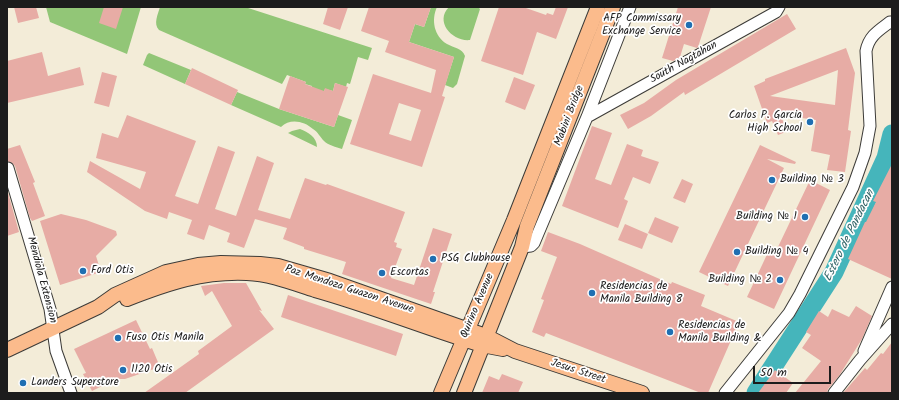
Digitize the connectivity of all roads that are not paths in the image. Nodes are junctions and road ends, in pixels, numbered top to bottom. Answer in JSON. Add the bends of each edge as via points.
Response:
{"nodes":[{"id":1,"x":598,"y":7,"type":"edge"},
{"id":2,"x":613,"y":7,"type":"edge"},
{"id":3,"x":630,"y":7,"type":"edge"},
{"id":4,"x":779,"y":7,"type":"edge"},
{"id":5,"x":891,"y":22,"type":"edge"},
{"id":6,"x":587,"y":117,"type":"junction"},
{"id":7,"x":8,"y":168,"type":"dead end"},
{"id":8,"x":514,"y":220,"type":"joint"},
{"id":9,"x":527,"y":226,"type":"joint"},
{"id":10,"x":522,"y":247,"type":"junction"},
{"id":11,"x":892,"y":287,"type":"edge"},
{"id":12,"x":892,"y":324,"type":"edge"},
{"id":13,"x":54,"y":328,"type":"junction"},
{"id":14,"x":466,"y":334,"type":"junction"},
{"id":15,"x":484,"y":341,"type":"junction"},
{"id":16,"x":7,"y":350,"type":"edge"},
{"id":17,"x":860,"y":360,"type":"junction"},
{"id":18,"x":71,"y":393,"type":"edge"},
{"id":19,"x":442,"y":393,"type":"edge"},
{"id":20,"x":464,"y":393,"type":"edge"},
{"id":21,"x":642,"y":393,"type":"edge"},
{"id":22,"x":725,"y":393,"type":"edge"},
{"id":23,"x":834,"y":393,"type":"edge"}],
"edges":[{"from":1,"to":8,"type":"main road","name":"Mabini Bridge"},
{"from":2,"to":9,"type":"main road","name":"Mabini Bridge"},
{"from":3,"to":6,"type":"street"},
{"from":4,"to":6,"type":"street","name":"South Nagtahan","via":[[776,12]]},
{"from":5,"to":22,"type":"street","via":[[874,34],[868,42],[866,51],[870,126],[865,153],[853,187],[789,313]]},
{"from":6,"to":10,"type":"street","via":[[534,243]]},
{"from":7,"to":13,"type":"street","name":"Mendiola Extension"},
{"from":8,"to":14,"type":"main road","name":"Quirino Avenue"},
{"from":9,"to":10,"type":"main road","name":"Quirino Avenue"},
{"from":10,"to":15,"type":"main road","name":"Quirino Avenue"},
{"from":11,"to":17,"type":"street"},
{"from":12,"to":17,"type":"street"},
{"from":13,"to":14,"type":"main road","name":"Paz Mendoza Guazon Avenue","via":[[98,307],[115,294],[166,272],[198,264],[221,263],[278,266],[306,274]]},
{"from":13,"to":16,"type":"main road","name":"Paz Mendoza Guazon Avenue"},
{"from":13,"to":18,"type":"street","name":"Mendiola Extension","via":[[56,351]]},
{"from":14,"to":15,"type":"main road","name":"Paz Mendoza Guazon Avenue"},
{"from":14,"to":19,"type":"main road","name":"Quirino Avenue"},
{"from":15,"to":20,"type":"main road","name":"Quirino Avenue"},
{"from":15,"to":21,"type":"main road","name":"Jesus Street"},
{"from":17,"to":23,"type":"street"}]}
